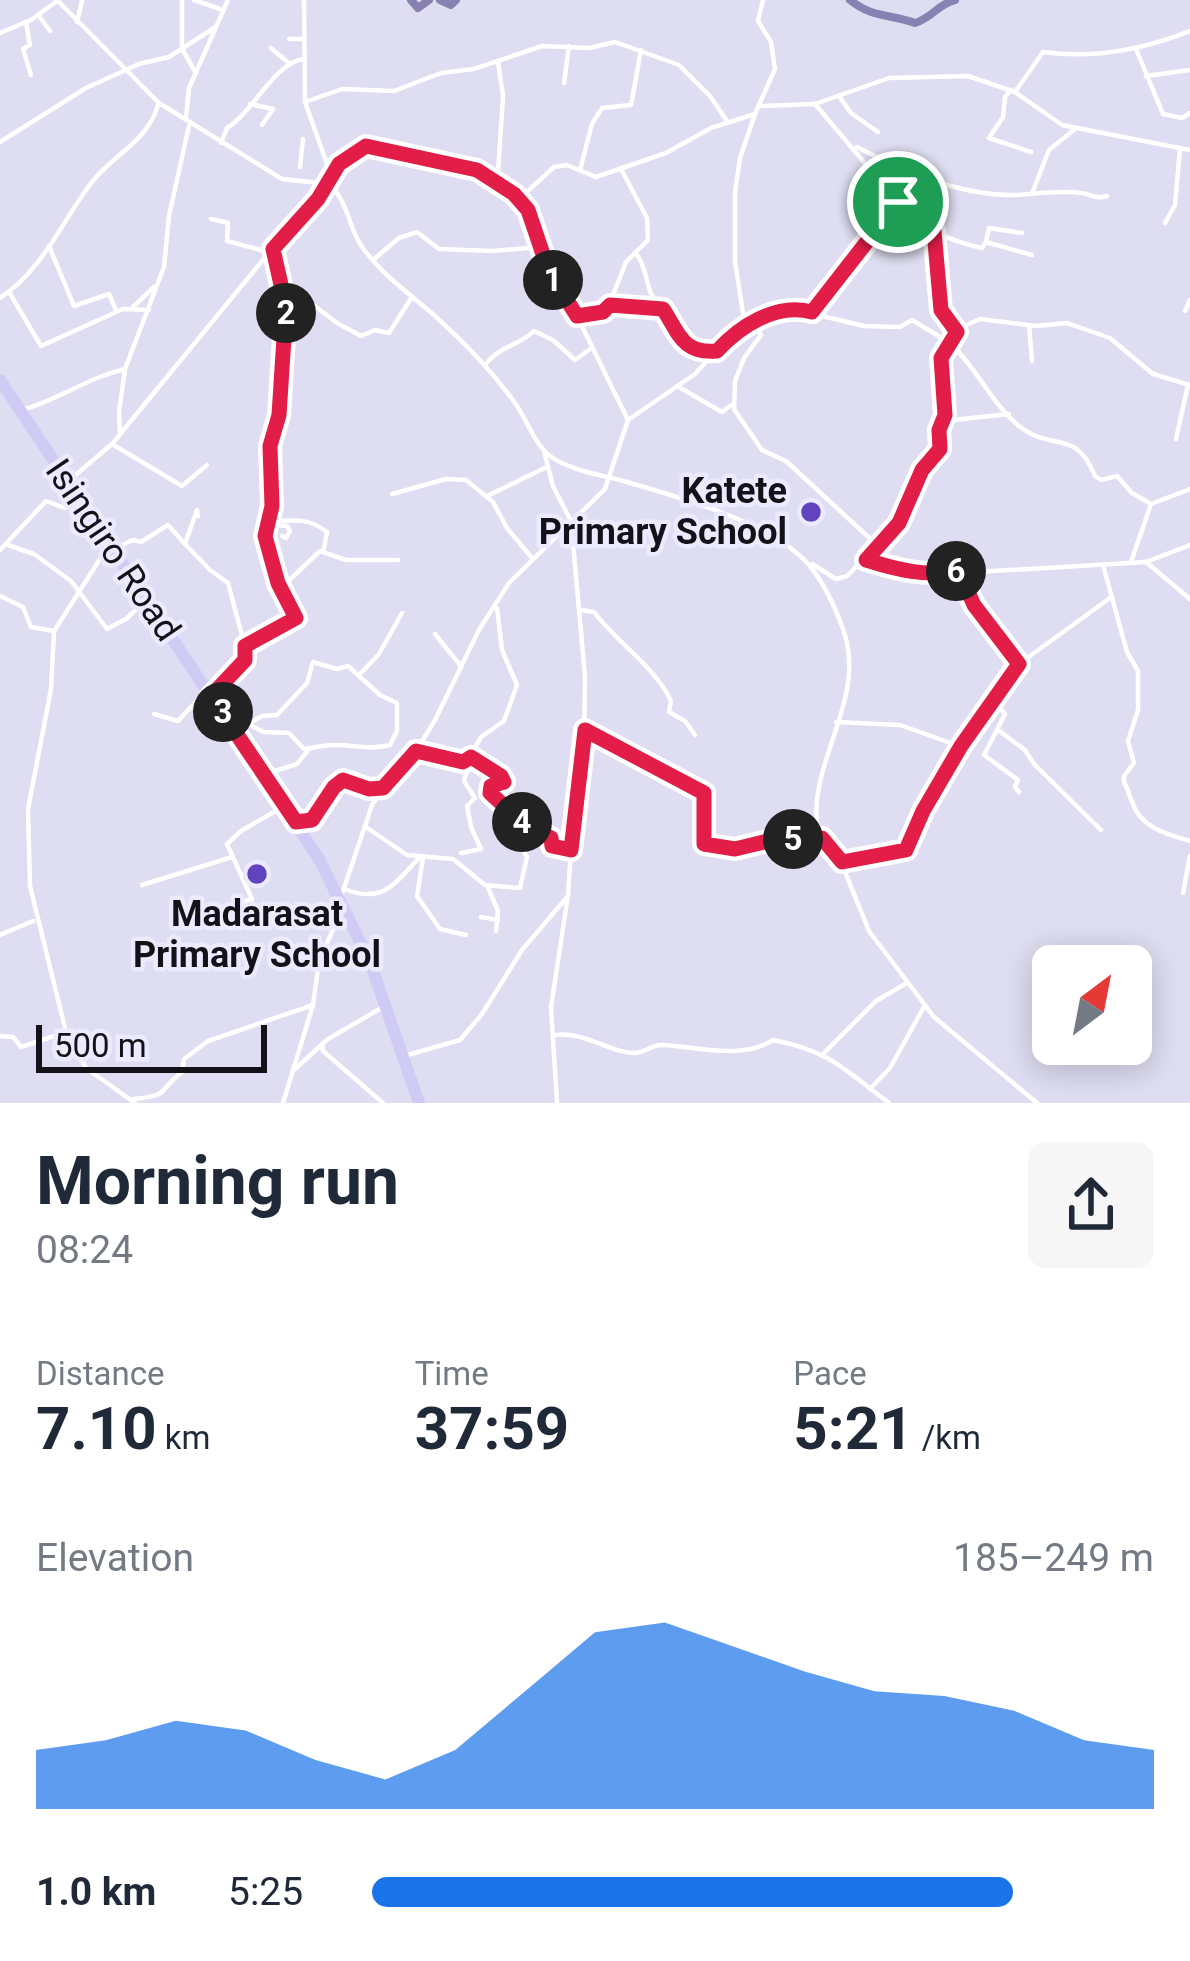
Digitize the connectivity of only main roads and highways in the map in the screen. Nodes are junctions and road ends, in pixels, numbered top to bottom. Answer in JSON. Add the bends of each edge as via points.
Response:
{"nodes":[{"id":1,"x":0,"y":380,"type":"edge"},
{"id":2,"x":414,"y":1101,"type":"edge"}],
"edges":[{"from":1,"to":2,"type":"main road","name":"Isingiro Road","via":[[343,897]]}]}
